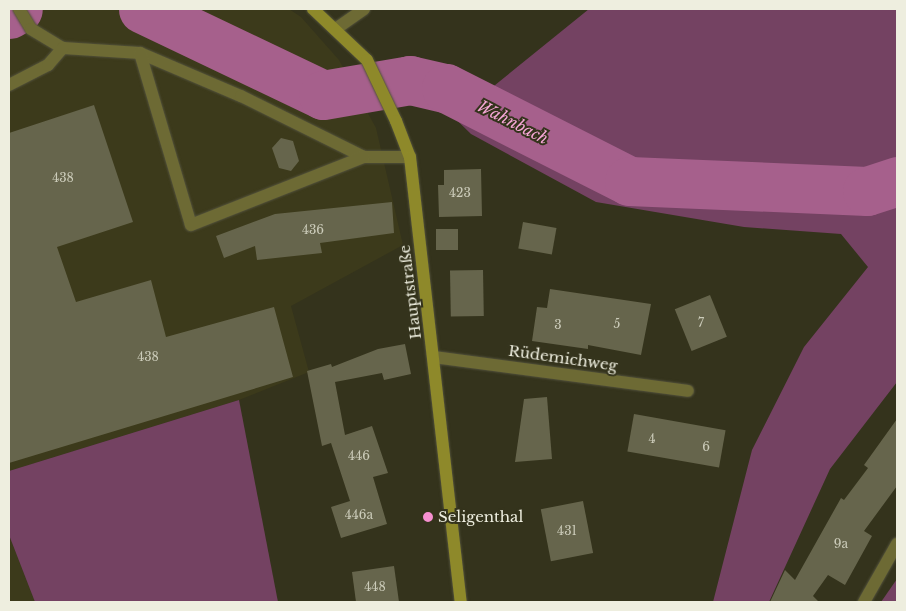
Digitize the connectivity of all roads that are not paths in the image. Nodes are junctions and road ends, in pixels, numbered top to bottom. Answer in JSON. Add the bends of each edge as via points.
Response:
{"nodes":[{"id":1,"x":19,"y":9,"type":"edge"},
{"id":2,"x":313,"y":9,"type":"edge"},
{"id":3,"x":364,"y":9,"type":"edge"},
{"id":4,"x":337,"y":28,"type":"junction"},
{"id":5,"x":63,"y":48,"type":"junction"},
{"id":6,"x":140,"y":53,"type":"junction"},
{"id":7,"x":9,"y":85,"type":"edge"},
{"id":8,"x":364,"y":157,"type":"junction"},
{"id":9,"x":410,"y":157,"type":"junction"},
{"id":10,"x":434,"y":357,"type":"junction"},
{"id":11,"x":688,"y":391,"type":"dead end"},
{"id":12,"x":897,"y":544,"type":"edge"},
{"id":13,"x":461,"y":602,"type":"edge"},
{"id":14,"x":864,"y":602,"type":"edge"}],
"edges":[{"from":1,"to":5,"type":"street","via":[[31,29]]},
{"from":2,"to":4,"type":"main road","name":"Hauptstraße"},
{"from":3,"to":4,"type":"street"},
{"from":4,"to":9,"type":"main road","name":"Hauptstraße","via":[[367,60]]},
{"from":5,"to":6,"type":"street"},
{"from":5,"to":7,"type":"street","via":[[48,66]]},
{"from":6,"to":8,"type":"street","via":[[240,96]]},
{"from":6,"to":8,"type":"street","via":[[191,225]]},
{"from":8,"to":9,"type":"street"},
{"from":9,"to":10,"type":"main road","name":"Hauptstraße"},
{"from":10,"to":11,"type":"street","name":"Rüdemichweg"},
{"from":10,"to":13,"type":"main road","name":"Hauptstraße"},
{"from":12,"to":14,"type":"street"}]}
